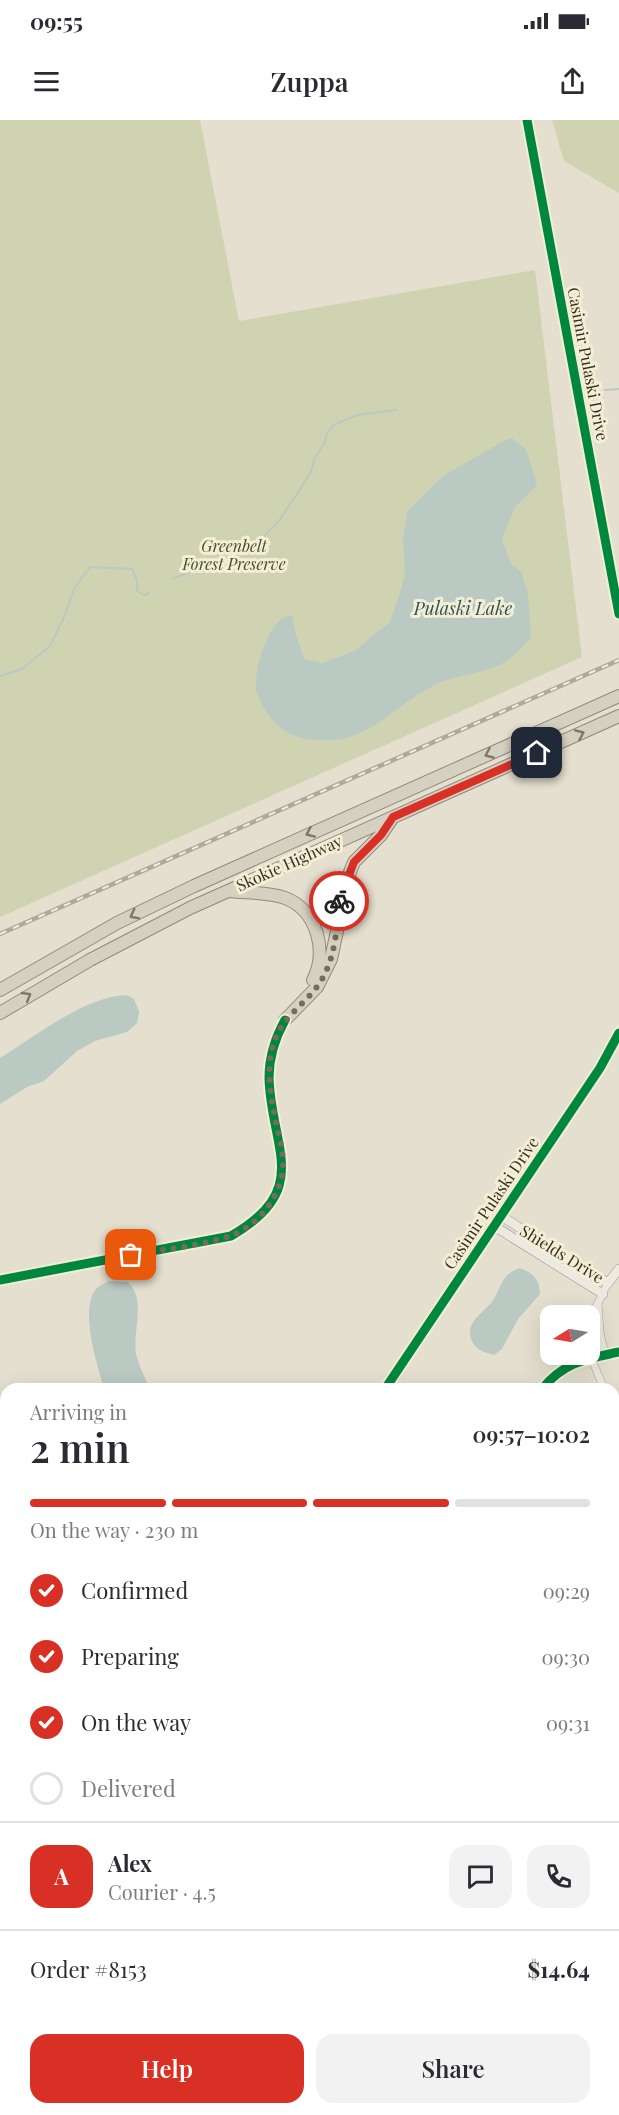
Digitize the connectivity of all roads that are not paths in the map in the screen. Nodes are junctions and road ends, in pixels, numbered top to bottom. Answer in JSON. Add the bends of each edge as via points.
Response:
{"nodes":[{"id":1,"x":527,"y":120,"type":"edge"},
{"id":2,"x":619,"y":614,"type":"edge"},
{"id":3,"x":619,"y":696,"type":"edge"},
{"id":4,"x":619,"y":716,"type":"edge"},
{"id":5,"x":393,"y":817,"type":"junction"},
{"id":6,"x":226,"y":891,"type":"junction"},
{"id":7,"x":0,"y":990,"type":"edge"},
{"id":8,"x":0,"y":1013,"type":"edge"},
{"id":9,"x":285,"y":1020,"type":"junction"},
{"id":10,"x":619,"y":1033,"type":"edge"},
{"id":11,"x":501,"y":1216,"type":"junction"},
{"id":12,"x":494,"y":1226,"type":"junction"},
{"id":13,"x":619,"y":1269,"type":"edge"},
{"id":14,"x":0,"y":1280,"type":"edge"},
{"id":15,"x":608,"y":1283,"type":"junction"},
{"id":16,"x":603,"y":1294,"type":"junction"},
{"id":17,"x":598,"y":1304,"type":"joint"},
{"id":18,"x":619,"y":1352,"type":"edge"},
{"id":19,"x":600,"y":1355,"type":"edge"},
{"id":20,"x":604,"y":1355,"type":"junction"},
{"id":21,"x":571,"y":1365,"type":"edge"},
{"id":22,"x":594,"y":1365,"type":"edge"},
{"id":23,"x":389,"y":1383,"type":"edge"},
{"id":24,"x":549,"y":1383,"type":"edge"},
{"id":25,"x":601,"y":1383,"type":"edge"}],
"edges":[{"from":1,"to":2,"type":"street","name":"Casimir Pulaski Drive"},
{"from":3,"to":7,"type":"highway","name":"Skokie Highway","one_way":true,"via":[[194,886],[99,933]]},
{"from":5,"to":4,"type":"highway","name":"Skokie Highway","one_way":true},
{"from":5,"to":6,"type":"highway","name":"Skokie Highway"},
{"from":5,"to":9,"type":"highway","via":[[354,862],[339,900],[331,959],[317,987]]},
{"from":8,"to":6,"type":"highway","name":"Skokie Highway","one_way":true,"via":[[90,960]]},
{"from":6,"to":9,"type":"highway","via":[[286,898],[311,918],[320,946],[319,964]]},
{"from":9,"to":14,"type":"street","via":[[276,1038],[269,1078],[283,1166],[272,1203],[258,1217],[231,1236]]},
{"from":10,"to":11,"type":"street","name":"Casimir Pulaski Drive"},
{"from":11,"to":12,"type":"street","name":"Casimir Pulaski Drive"},
{"from":11,"to":15,"type":"street","name":"Shields Drive"},
{"from":12,"to":16,"type":"street","name":"Shields Drive"},
{"from":12,"to":23,"type":"street","name":"Casimir Pulaski Drive"},
{"from":13,"to":15,"type":"street","name":"Shields Drive"},
{"from":15,"to":16,"type":"street"},
{"from":16,"to":17,"type":"street"},
{"from":17,"to":20,"type":"street"},
{"from":18,"to":20,"type":"street"},
{"from":19,"to":20,"type":"street"},
{"from":21,"to":24,"type":"street"},
{"from":22,"to":25,"type":"street"}]}
